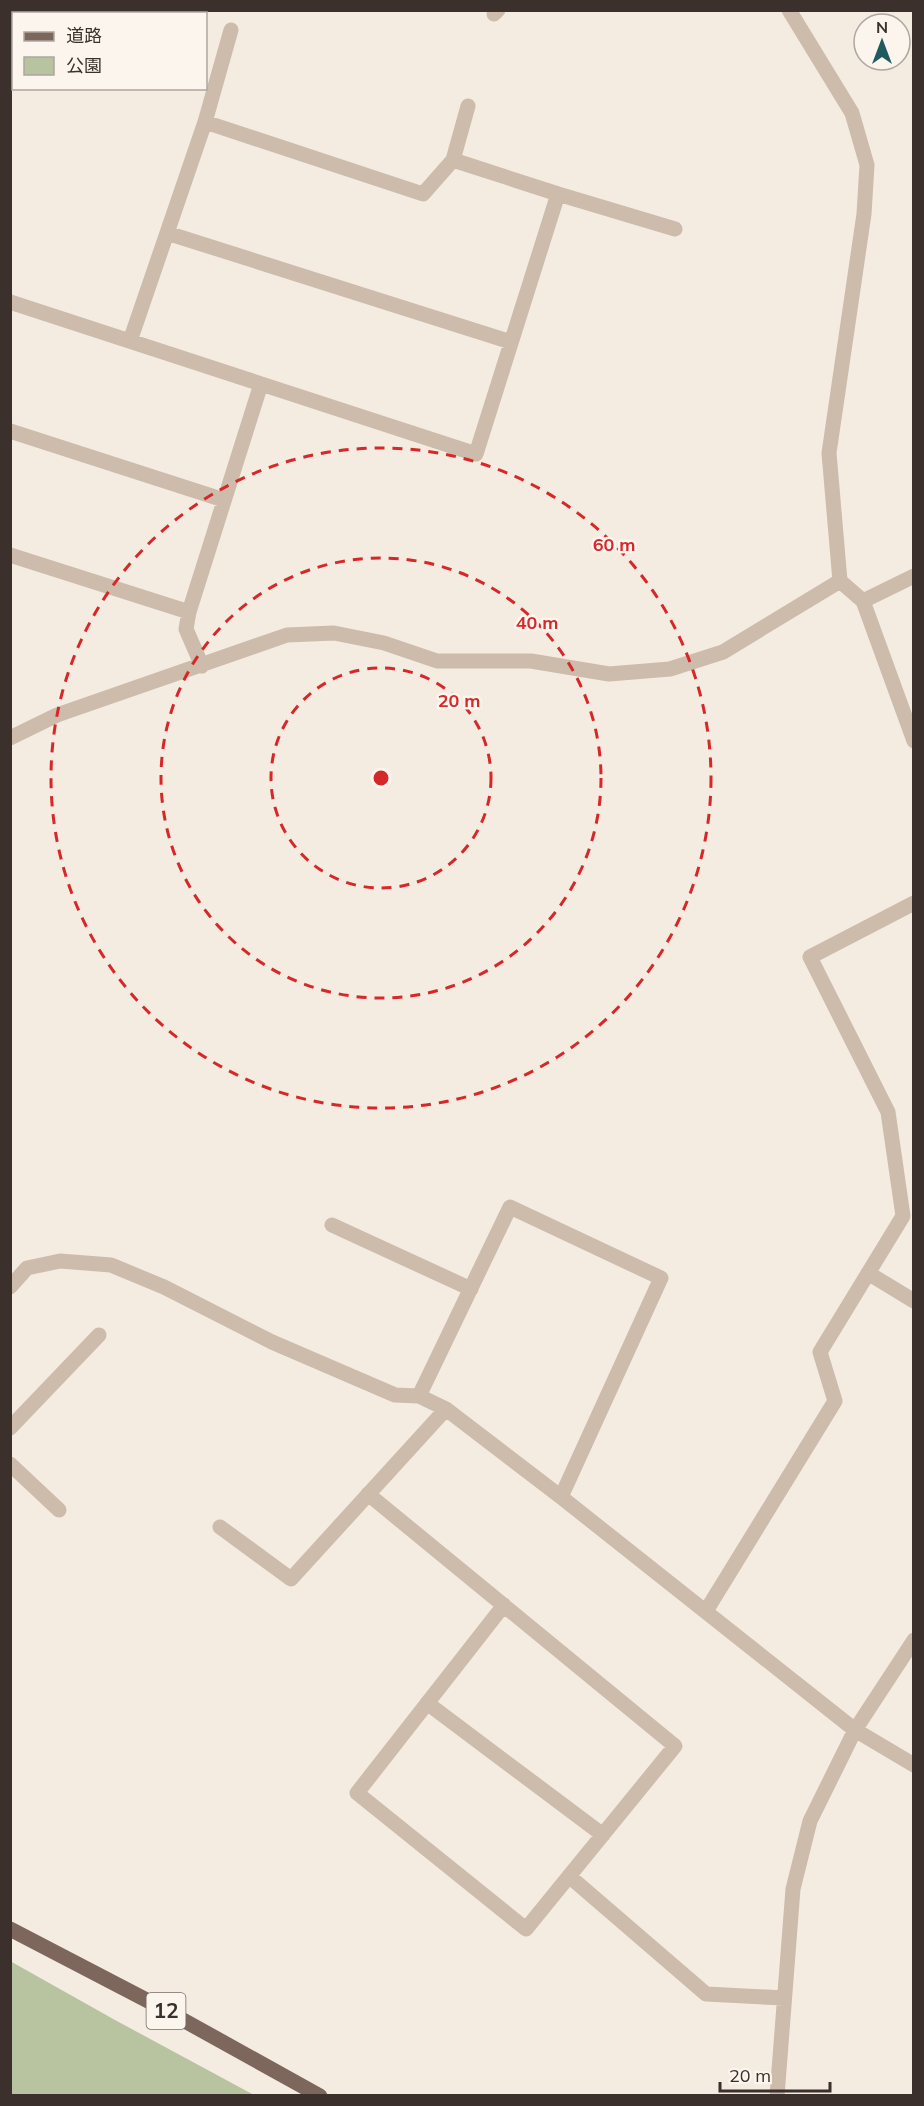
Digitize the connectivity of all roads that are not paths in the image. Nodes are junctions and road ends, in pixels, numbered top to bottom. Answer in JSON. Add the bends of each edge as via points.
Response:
{"nodes":[{"id":1,"x":789,"y":10,"type":"edge"},
{"id":2,"x":231,"y":30,"type":"dead end"},
{"id":3,"x":468,"y":106,"type":"dead end"},
{"id":4,"x":205,"y":122,"type":"junction"},
{"id":5,"x":453,"y":160,"type":"junction"},
{"id":6,"x":558,"y":194,"type":"junction"},
{"id":7,"x":675,"y":229,"type":"dead end"},
{"id":8,"x":167,"y":233,"type":"junction"},
{"id":9,"x":10,"y":302,"type":"edge"},
{"id":10,"x":130,"y":341,"type":"junction"},
{"id":11,"x":511,"y":342,"type":"junction"},
{"id":12,"x":261,"y":384,"type":"junction"},
{"id":13,"x":10,"y":431,"type":"edge"},
{"id":14,"x":224,"y":500,"type":"junction"},
{"id":15,"x":10,"y":555,"type":"edge"},
{"id":16,"x":914,"y":576,"type":"edge"},
{"id":17,"x":840,"y":581,"type":"junction"},
{"id":18,"x":863,"y":602,"type":"junction"},
{"id":19,"x":189,"y":612,"type":"junction"},
{"id":20,"x":202,"y":666,"type":"junction"},
{"id":21,"x":10,"y":738,"type":"edge"},
{"id":22,"x":914,"y":741,"type":"edge"},
{"id":23,"x":914,"y":903,"type":"edge"},
{"id":24,"x":332,"y":1225,"type":"dead end"},
{"id":25,"x":868,"y":1273,"type":"junction"},
{"id":26,"x":10,"y":1287,"type":"edge"},
{"id":27,"x":471,"y":1289,"type":"junction"},
{"id":28,"x":914,"y":1301,"type":"edge"},
{"id":29,"x":99,"y":1335,"type":"dead end"},
{"id":30,"x":419,"y":1396,"type":"junction"},
{"id":31,"x":446,"y":1409,"type":"junction"},
{"id":32,"x":10,"y":1428,"type":"edge"},
{"id":33,"x":10,"y":1464,"type":"edge"},
{"id":34,"x":368,"y":1494,"type":"junction"},
{"id":35,"x":561,"y":1497,"type":"junction"},
{"id":36,"x":59,"y":1510,"type":"dead end"},
{"id":37,"x":220,"y":1527,"type":"dead end"},
{"id":38,"x":504,"y":1605,"type":"junction"},
{"id":39,"x":706,"y":1611,"type":"junction"},
{"id":40,"x":914,"y":1640,"type":"edge"},
{"id":41,"x":427,"y":1703,"type":"junction"},
{"id":42,"x":855,"y":1730,"type":"junction"},
{"id":43,"x":914,"y":1765,"type":"edge"},
{"id":44,"x":603,"y":1835,"type":"junction"},
{"id":45,"x":569,"y":1876,"type":"junction"},
{"id":46,"x":10,"y":1929,"type":"edge"},
{"id":47,"x":784,"y":1998,"type":"junction"},
{"id":48,"x":320,"y":2096,"type":"edge"},
{"id":49,"x":777,"y":2096,"type":"edge"}],
"edges":[{"from":1,"to":17,"type":"street","via":[[852,113],[867,165],[864,214],[829,453]]},
{"from":2,"to":4,"type":"street"},
{"from":3,"to":5,"type":"street"},
{"from":4,"to":5,"type":"street","via":[[423,194]]},
{"from":4,"to":8,"type":"street"},
{"from":5,"to":6,"type":"street"},
{"from":6,"to":7,"type":"street"},
{"from":6,"to":11,"type":"street"},
{"from":8,"to":10,"type":"street"},
{"from":8,"to":11,"type":"street"},
{"from":9,"to":10,"type":"street"},
{"from":10,"to":12,"type":"street"},
{"from":11,"to":12,"type":"street","via":[[476,454]]},
{"from":12,"to":14,"type":"street"},
{"from":13,"to":14,"type":"street"},
{"from":14,"to":19,"type":"street"},
{"from":15,"to":19,"type":"street"},
{"from":16,"to":18,"type":"street"},
{"from":17,"to":18,"type":"street"},
{"from":17,"to":20,"type":"street","via":[[723,651],[670,669],[609,674],[531,661],[437,661],[384,643],[334,633],[287,635]]},
{"from":18,"to":22,"type":"street"},
{"from":19,"to":20,"type":"street","via":[[186,629]]},
{"from":20,"to":21,"type":"street","via":[[57,715]]},
{"from":23,"to":25,"type":"street","via":[[810,957],[888,1112],[903,1216]]},
{"from":24,"to":27,"type":"street"},
{"from":25,"to":28,"type":"street"},
{"from":25,"to":39,"type":"street","via":[[820,1352],[835,1401]]},
{"from":26,"to":30,"type":"street","via":[[27,1269],[60,1261],[111,1265],[164,1287],[272,1342],[395,1395]]},
{"from":27,"to":30,"type":"street"},
{"from":27,"to":35,"type":"street","via":[[510,1208],[661,1278]]},
{"from":29,"to":32,"type":"street"},
{"from":30,"to":31,"type":"street"},
{"from":31,"to":34,"type":"street"},
{"from":31,"to":35,"type":"street"},
{"from":33,"to":36,"type":"street"},
{"from":34,"to":37,"type":"street","via":[[291,1579]]},
{"from":34,"to":38,"type":"street"},
{"from":35,"to":39,"type":"street"},
{"from":38,"to":41,"type":"street"},
{"from":38,"to":44,"type":"street","via":[[675,1746]]},
{"from":39,"to":42,"type":"street"},
{"from":40,"to":42,"type":"street"},
{"from":41,"to":44,"type":"street"},
{"from":41,"to":45,"type":"street","via":[[357,1793],[526,1929]]},
{"from":42,"to":43,"type":"street"},
{"from":42,"to":47,"type":"street","via":[[810,1821],[793,1888]]},
{"from":44,"to":45,"type":"street"},
{"from":45,"to":47,"type":"street","via":[[706,1994]]},
{"from":46,"to":48,"type":"main road","number":"12"},
{"from":47,"to":49,"type":"street"}]}
